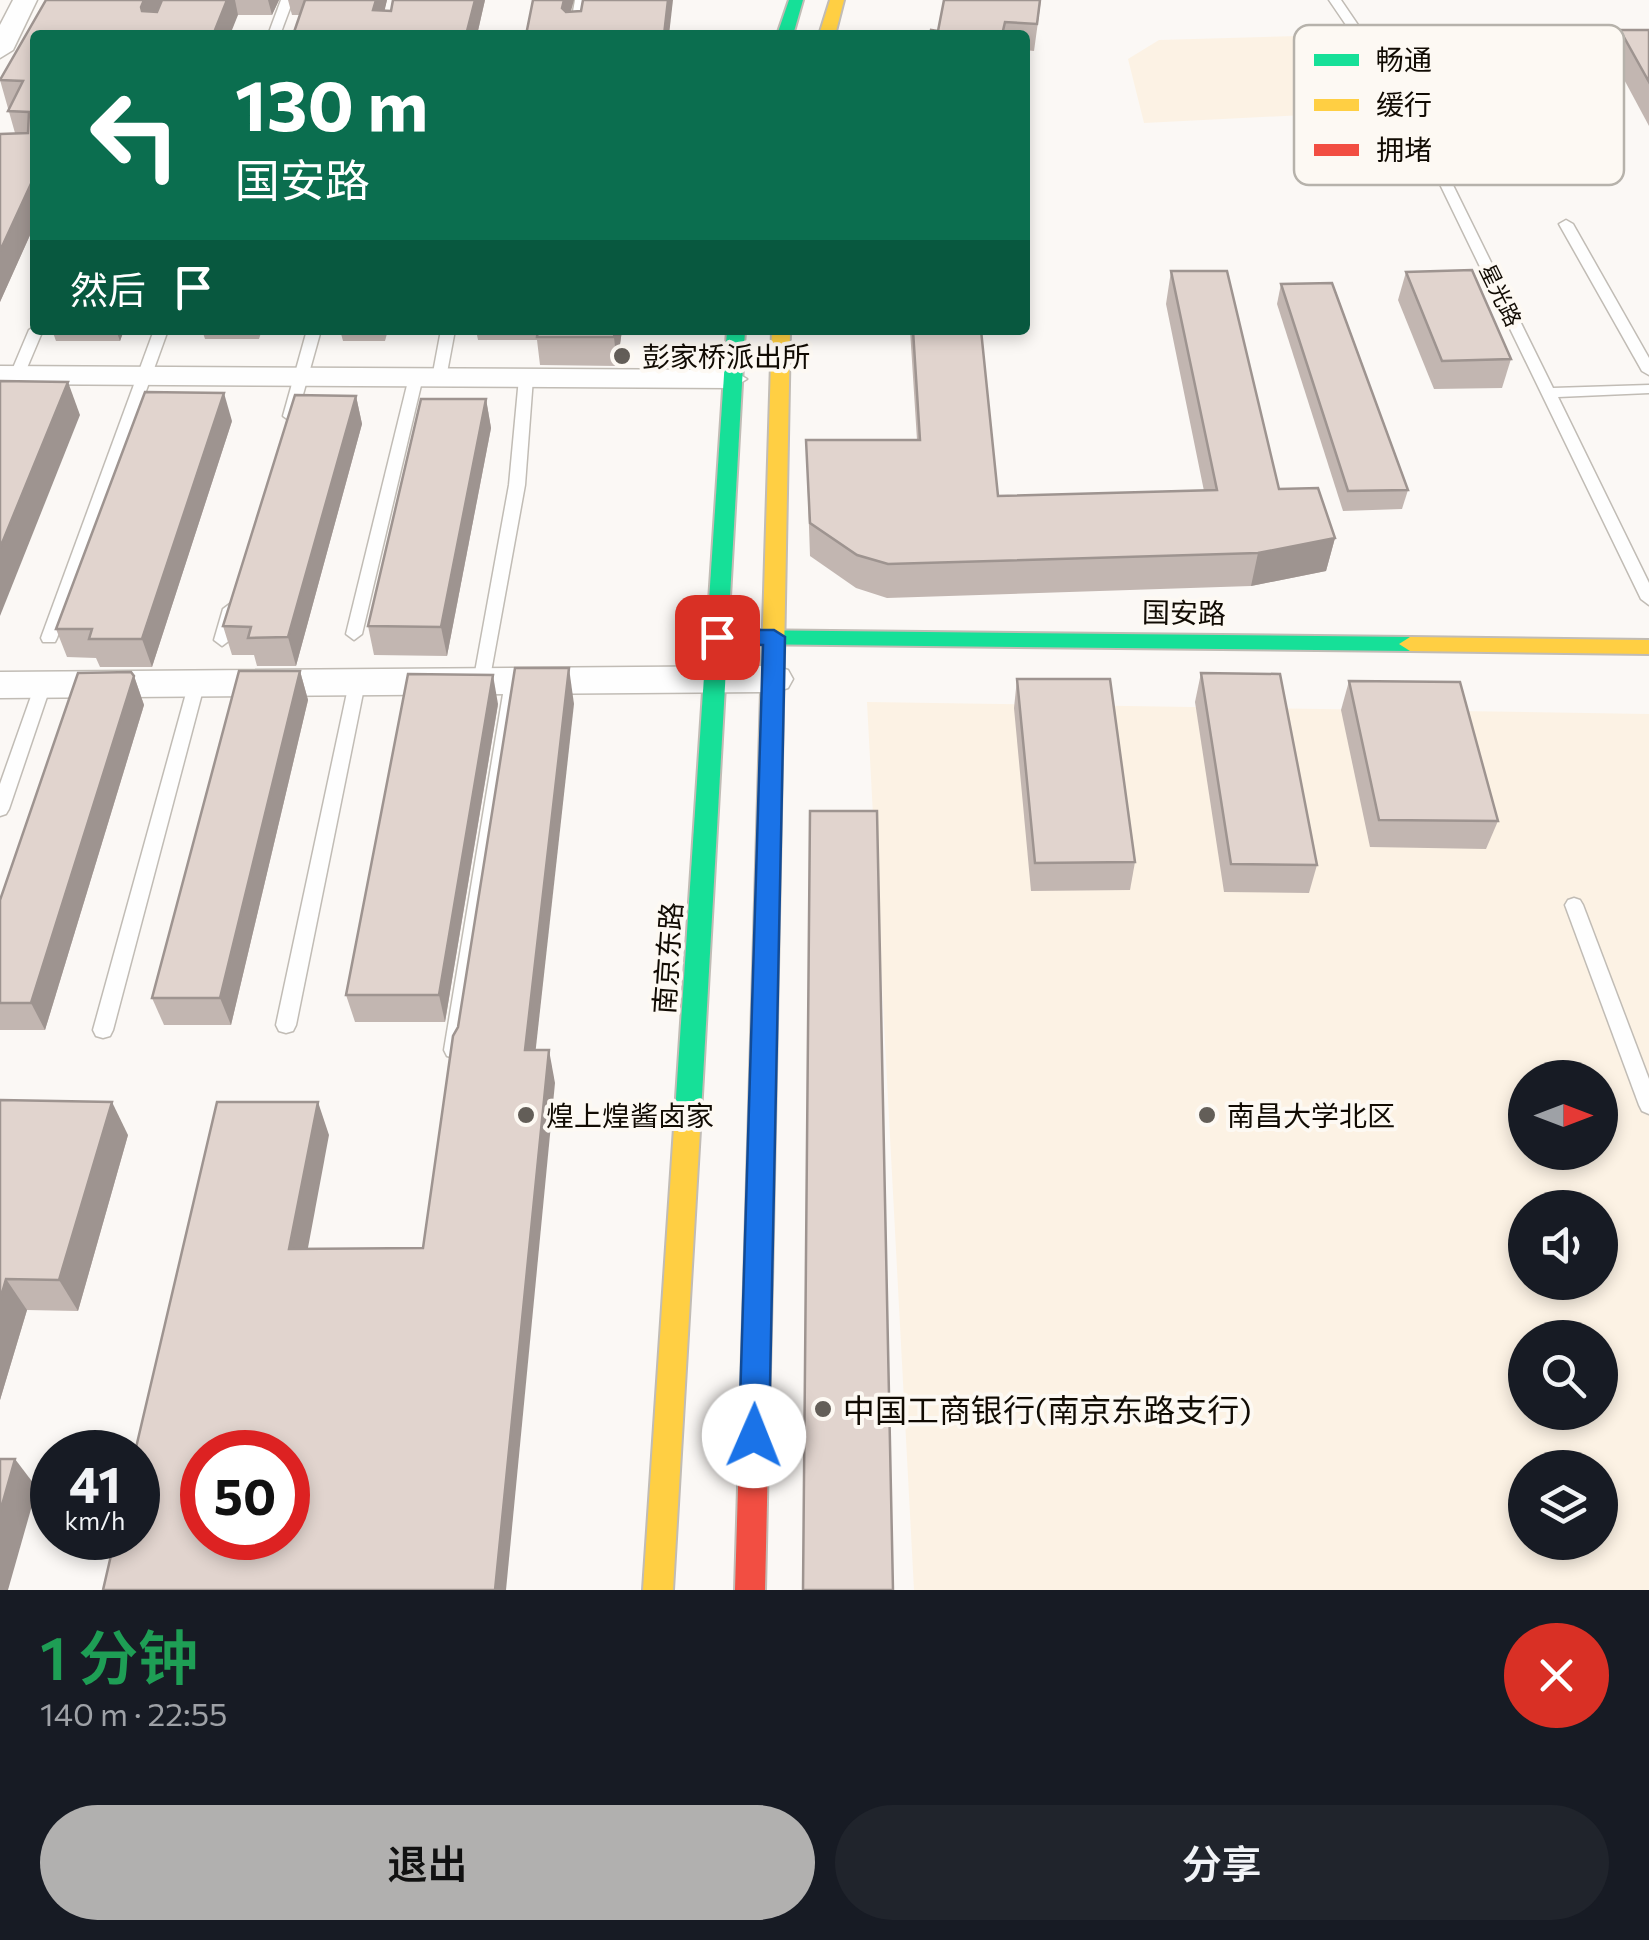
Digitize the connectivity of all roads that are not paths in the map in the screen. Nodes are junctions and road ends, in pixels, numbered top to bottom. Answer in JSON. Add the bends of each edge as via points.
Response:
{"nodes":[{"id":1,"x":25,"y":0,"type":"edge"},
{"id":2,"x":287,"y":0,"type":"edge"},
{"id":3,"x":581,"y":0,"type":"edge"},
{"id":4,"x":796,"y":0,"type":"edge"},
{"id":5,"x":837,"y":0,"type":"edge"},
{"id":6,"x":1335,"y":0,"type":"edge"},
{"id":7,"x":1352,"y":25,"type":"edge"},
{"id":8,"x":276,"y":30,"type":"edge"},
{"id":9,"x":576,"y":30,"type":"edge"},
{"id":10,"x":787,"y":30,"type":"edge"},
{"id":11,"x":829,"y":30,"type":"edge"},
{"id":12,"x":0,"y":50,"type":"edge"},
{"id":13,"x":1447,"y":185,"type":"edge"},
{"id":14,"x":1566,"y":224,"type":"dead end"},
{"id":15,"x":33,"y":335,"type":"edge"},
{"id":16,"x":159,"y":335,"type":"edge"},
{"id":17,"x":313,"y":335,"type":"edge"},
{"id":18,"x":446,"y":335,"type":"edge"},
{"id":19,"x":736,"y":335,"type":"edge"},
{"id":20,"x":781,"y":335,"type":"edge"},
{"id":21,"x":1649,"y":371,"type":"edge"},
{"id":22,"x":9,"y":375,"type":"edge"},
{"id":23,"x":143,"y":376,"type":"junction"},
{"id":24,"x":302,"y":376,"type":"junction"},
{"id":25,"x":427,"y":377,"type":"junction"},
{"id":26,"x":526,"y":378,"type":"junction"},
{"id":27,"x":732,"y":379,"type":"junction"},
{"id":28,"x":1649,"y":389,"type":"edge"},
{"id":29,"x":1549,"y":393,"type":"junction"},
{"id":30,"x":284,"y":433,"type":"edge"},
{"id":31,"x":239,"y":584,"type":"edge"},
{"id":32,"x":1649,"y":599,"type":"edge"},
{"id":33,"x":354,"y":634,"type":"dead end"},
{"id":34,"x":717,"y":637,"type":"junction"},
{"id":35,"x":774,"y":637,"type":"junction"},
{"id":36,"x":49,"y":638,"type":"dead end"},
{"id":37,"x":222,"y":640,"type":"edge"},
{"id":38,"x":1649,"y":648,"type":"edge"},
{"id":39,"x":714,"y":680,"type":"junction"},
{"id":40,"x":775,"y":680,"type":"junction"},
{"id":41,"x":497,"y":682,"type":"junction"},
{"id":42,"x":357,"y":684,"type":"junction"},
{"id":43,"x":0,"y":685,"type":"edge"},
{"id":44,"x":42,"y":685,"type":"junction"},
{"id":45,"x":196,"y":686,"type":"junction"},
{"id":46,"x":0,"y":809,"type":"edge"},
{"id":47,"x":1574,"y":905,"type":"dead end"},
{"id":48,"x":286,"y":1026,"type":"dead end"},
{"id":49,"x":103,"y":1030,"type":"dead end"},
{"id":50,"x":453,"y":1060,"type":"edge"},
{"id":51,"x":1649,"y":1104,"type":"edge"},
{"id":52,"x":658,"y":1590,"type":"edge"},
{"id":53,"x":750,"y":1590,"type":"edge"}],
"edges":[{"from":1,"to":12,"type":"street"},
{"from":2,"to":8,"type":"lane"},
{"from":3,"to":9,"type":"lane"},
{"from":4,"to":10,"type":"main road"},
{"from":5,"to":11,"type":"main road"},
{"from":6,"to":7,"type":"lane","name":"星光路"},
{"from":13,"to":29,"type":"lane","name":"星光路"},
{"from":14,"to":21,"type":"lane"},
{"from":15,"to":22,"type":"lane"},
{"from":16,"to":23,"type":"lane"},
{"from":17,"to":24,"type":"lane"},
{"from":18,"to":25,"type":"lane"},
{"from":19,"to":27,"type":"main road","name":"南京东路"},
{"from":20,"to":35,"type":"main road"},
{"from":22,"to":23,"type":"street"},
{"from":23,"to":24,"type":"street"},
{"from":23,"to":36,"type":"lane"},
{"from":24,"to":25,"type":"street"},
{"from":24,"to":30,"type":"lane"},
{"from":25,"to":26,"type":"street"},
{"from":25,"to":33,"type":"lane"},
{"from":26,"to":27,"type":"street"},
{"from":26,"to":41,"type":"lane"},
{"from":27,"to":34,"type":"main road","name":"南京东路"},
{"from":28,"to":29,"type":"lane"},
{"from":29,"to":32,"type":"lane","name":"星光路"},
{"from":31,"to":37,"type":"lane"},
{"from":34,"to":35,"type":"main road","name":"国安路"},
{"from":34,"to":39,"type":"main road","name":"南京东路"},
{"from":35,"to":38,"type":"main road","name":"国安路"},
{"from":35,"to":40,"type":"main road"},
{"from":39,"to":40,"type":"street"},
{"from":39,"to":41,"type":"street"},
{"from":39,"to":52,"type":"main road","name":"南京东路"},
{"from":40,"to":53,"type":"main road"},
{"from":41,"to":42,"type":"street"},
{"from":41,"to":50,"type":"lane"},
{"from":42,"to":45,"type":"street"},
{"from":42,"to":48,"type":"lane"},
{"from":43,"to":44,"type":"street"},
{"from":44,"to":45,"type":"street"},
{"from":44,"to":46,"type":"lane"},
{"from":45,"to":49,"type":"lane"},
{"from":47,"to":51,"type":"lane"}]}
